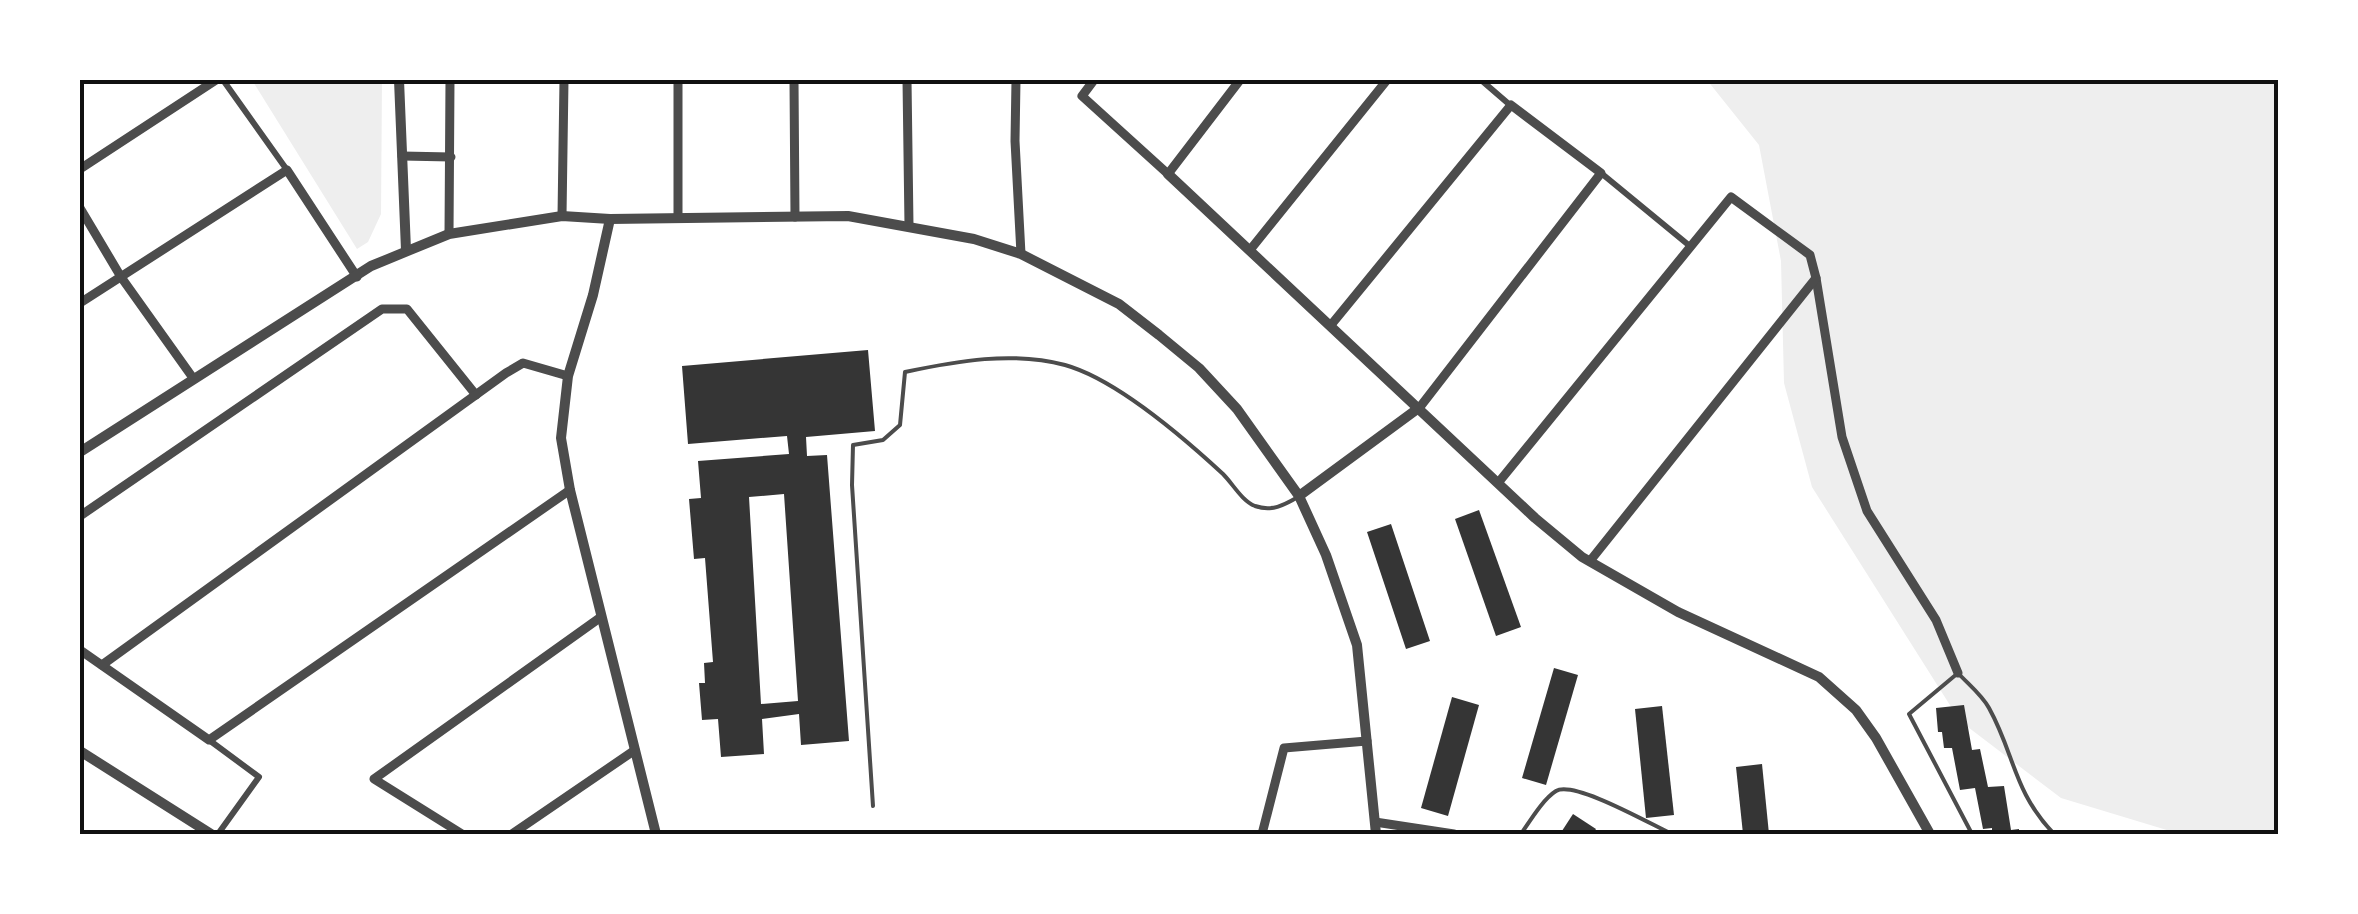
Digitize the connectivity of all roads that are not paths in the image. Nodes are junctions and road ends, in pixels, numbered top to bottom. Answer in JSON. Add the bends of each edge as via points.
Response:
{"nodes":[{"id":1,"x":219,"y":80,"type":"edge"},
{"id":2,"x":399,"y":80,"type":"edge"},
{"id":3,"x":450,"y":80,"type":"edge"},
{"id":4,"x":564,"y":80,"type":"edge"},
{"id":5,"x":678,"y":80,"type":"edge"},
{"id":6,"x":794,"y":80,"type":"edge"},
{"id":7,"x":907,"y":80,"type":"edge"},
{"id":8,"x":1016,"y":80,"type":"edge"},
{"id":9,"x":1094,"y":80,"type":"edge"},
{"id":10,"x":1240,"y":80,"type":"edge"},
{"id":11,"x":1387,"y":80,"type":"edge"},
{"id":12,"x":1481,"y":80,"type":"edge"},
{"id":13,"x":1511,"y":105,"type":"junction"},
{"id":14,"x":402,"y":156,"type":"junction"},
{"id":15,"x":451,"y":157,"type":"junction"},
{"id":16,"x":80,"y":169,"type":"edge"},
{"id":17,"x":287,"y":170,"type":"junction"},
{"id":18,"x":1600,"y":173,"type":"junction"},
{"id":19,"x":1168,"y":174,"type":"junction"},
{"id":20,"x":80,"y":208,"type":"edge"},
{"id":21,"x":562,"y":216,"type":"junction"},
{"id":22,"x":795,"y":217,"type":"junction"},
{"id":23,"x":610,"y":218,"type":"junction"},
{"id":24,"x":678,"y":218,"type":"junction"},
{"id":25,"x":909,"y":226,"type":"junction"},
{"id":26,"x":449,"y":234,"type":"junction"},
{"id":27,"x":1690,"y":247,"type":"junction"},
{"id":28,"x":406,"y":250,"type":"junction"},
{"id":29,"x":1250,"y":250,"type":"junction"},
{"id":30,"x":1021,"y":254,"type":"junction"},
{"id":31,"x":121,"y":277,"type":"junction"},
{"id":32,"x":357,"y":277,"type":"junction"},
{"id":33,"x":1816,"y":278,"type":"junction"},
{"id":34,"x":80,"y":303,"type":"edge"},
{"id":35,"x":1331,"y":325,"type":"junction"},
{"id":36,"x":568,"y":376,"type":"junction"},
{"id":37,"x":193,"y":378,"type":"junction"},
{"id":38,"x":476,"y":395,"type":"junction"},
{"id":39,"x":1420,"y":407,"type":"junction"},
{"id":40,"x":80,"y":452,"type":"edge"},
{"id":41,"x":1498,"y":483,"type":"junction"},
{"id":42,"x":570,"y":490,"type":"junction"},
{"id":43,"x":1299,"y":496,"type":"junction"},
{"id":44,"x":80,"y":516,"type":"edge"},
{"id":45,"x":1590,"y":562,"type":"junction"},
{"id":46,"x":601,"y":617,"type":"junction"},
{"id":47,"x":80,"y":650,"type":"edge"},
{"id":48,"x":102,"y":665,"type":"junction"},
{"id":49,"x":1958,"y":672,"type":"junction"},
{"id":50,"x":209,"y":740,"type":"junction"},
{"id":51,"x":1367,"y":741,"type":"junction"},
{"id":52,"x":635,"y":750,"type":"junction"},
{"id":53,"x":80,"y":751,"type":"edge"},
{"id":54,"x":873,"y":806,"type":"dead end"},
{"id":55,"x":1375,"y":828,"type":"edge"},
{"id":56,"x":211,"y":834,"type":"edge"},
{"id":57,"x":218,"y":834,"type":"edge"},
{"id":58,"x":462,"y":834,"type":"edge"},
{"id":59,"x":512,"y":834,"type":"edge"},
{"id":60,"x":656,"y":834,"type":"edge"},
{"id":61,"x":1262,"y":834,"type":"edge"},
{"id":62,"x":1454,"y":834,"type":"edge"},
{"id":63,"x":1521,"y":834,"type":"edge"},
{"id":64,"x":1672,"y":834,"type":"edge"},
{"id":65,"x":1930,"y":834,"type":"edge"},
{"id":66,"x":1972,"y":834,"type":"edge"},
{"id":67,"x":2054,"y":834,"type":"edge"}],
"edges":[{"from":1,"to":16,"type":"street"},
{"from":1,"to":17,"type":"street"},
{"from":2,"to":14,"type":"street"},
{"from":3,"to":15,"type":"street"},
{"from":4,"to":21,"type":"street"},
{"from":5,"to":24,"type":"street"},
{"from":6,"to":22,"type":"street"},
{"from":7,"to":25,"type":"street"},
{"from":8,"to":30,"type":"street"},
{"from":9,"to":19,"type":"street","via":[[1082,96]]},
{"from":10,"to":19,"type":"street"},
{"from":11,"to":29,"type":"street"},
{"from":12,"to":13,"type":"street"},
{"from":13,"to":18,"type":"street"},
{"from":13,"to":35,"type":"street"},
{"from":14,"to":15,"type":"street"},
{"from":14,"to":28,"type":"street"},
{"from":15,"to":26,"type":"street"},
{"from":17,"to":31,"type":"street"},
{"from":17,"to":32,"type":"street"},
{"from":18,"to":27,"type":"street"},
{"from":18,"to":39,"type":"street"},
{"from":19,"to":29,"type":"street"},
{"from":20,"to":31,"type":"street"},
{"from":21,"to":23,"type":"street"},
{"from":21,"to":26,"type":"street"},
{"from":22,"to":24,"type":"street"},
{"from":22,"to":25,"type":"street","via":[[848,216]]},
{"from":23,"to":24,"type":"street"},
{"from":23,"to":36,"type":"street"},
{"from":25,"to":30,"type":"street"},
{"from":26,"to":28,"type":"street"},
{"from":27,"to":33,"type":"street","via":[[1731,197],[1810,256]]},
{"from":27,"to":41,"type":"street"},
{"from":28,"to":32,"type":"street"},
{"from":29,"to":35,"type":"street"},
{"from":30,"to":43,"type":"street","via":[[1119,304],[1199,368]]},
{"from":31,"to":34,"type":"street"},
{"from":31,"to":37,"type":"street"},
{"from":32,"to":37,"type":"street"},
{"from":33,"to":45,"type":"street"},
{"from":33,"to":49,"type":"street","via":[[1842,437],[1867,511],[1936,620]]},
{"from":35,"to":39,"type":"street"},
{"from":36,"to":38,"type":"street","via":[[523,363]]},
{"from":36,"to":42,"type":"street","via":[[561,438]]},
{"from":37,"to":40,"type":"street"},
{"from":38,"to":44,"type":"street","via":[[407,308],[382,309]]},
{"from":38,"to":48,"type":"street"},
{"from":39,"to":41,"type":"street"},
{"from":39,"to":43,"type":"street"},
{"from":41,"to":45,"type":"street"},
{"from":42,"to":46,"type":"street"},
{"from":42,"to":50,"type":"street"},
{"from":43,"to":51,"type":"street","via":[[1358,645]]},
{"from":43,"to":54,"type":"lane","via":[[1280,507],[1250,504],[1121,392],[1066,366],[969,358],[905,372],[900,425],[883,440],[852,445]]},
{"from":45,"to":65,"type":"street","via":[[1678,612],[1820,677],[1876,738]]},
{"from":46,"to":52,"type":"street"},
{"from":46,"to":58,"type":"street","via":[[374,779]]},
{"from":47,"to":48,"type":"street"},
{"from":48,"to":50,"type":"street"},
{"from":49,"to":66,"type":"lane","via":[[1909,714]]},
{"from":49,"to":67,"type":"lane","via":[[1988,705],[2017,782]]},
{"from":50,"to":57,"type":"street","via":[[259,777]]},
{"from":51,"to":55,"type":"street"},
{"from":51,"to":61,"type":"street","via":[[1284,748]]},
{"from":52,"to":59,"type":"street"},
{"from":52,"to":60,"type":"street"},
{"from":53,"to":56,"type":"street"},
{"from":55,"to":62,"type":"street"},
{"from":63,"to":64,"type":"lane","via":[[1564,788]]}]}
